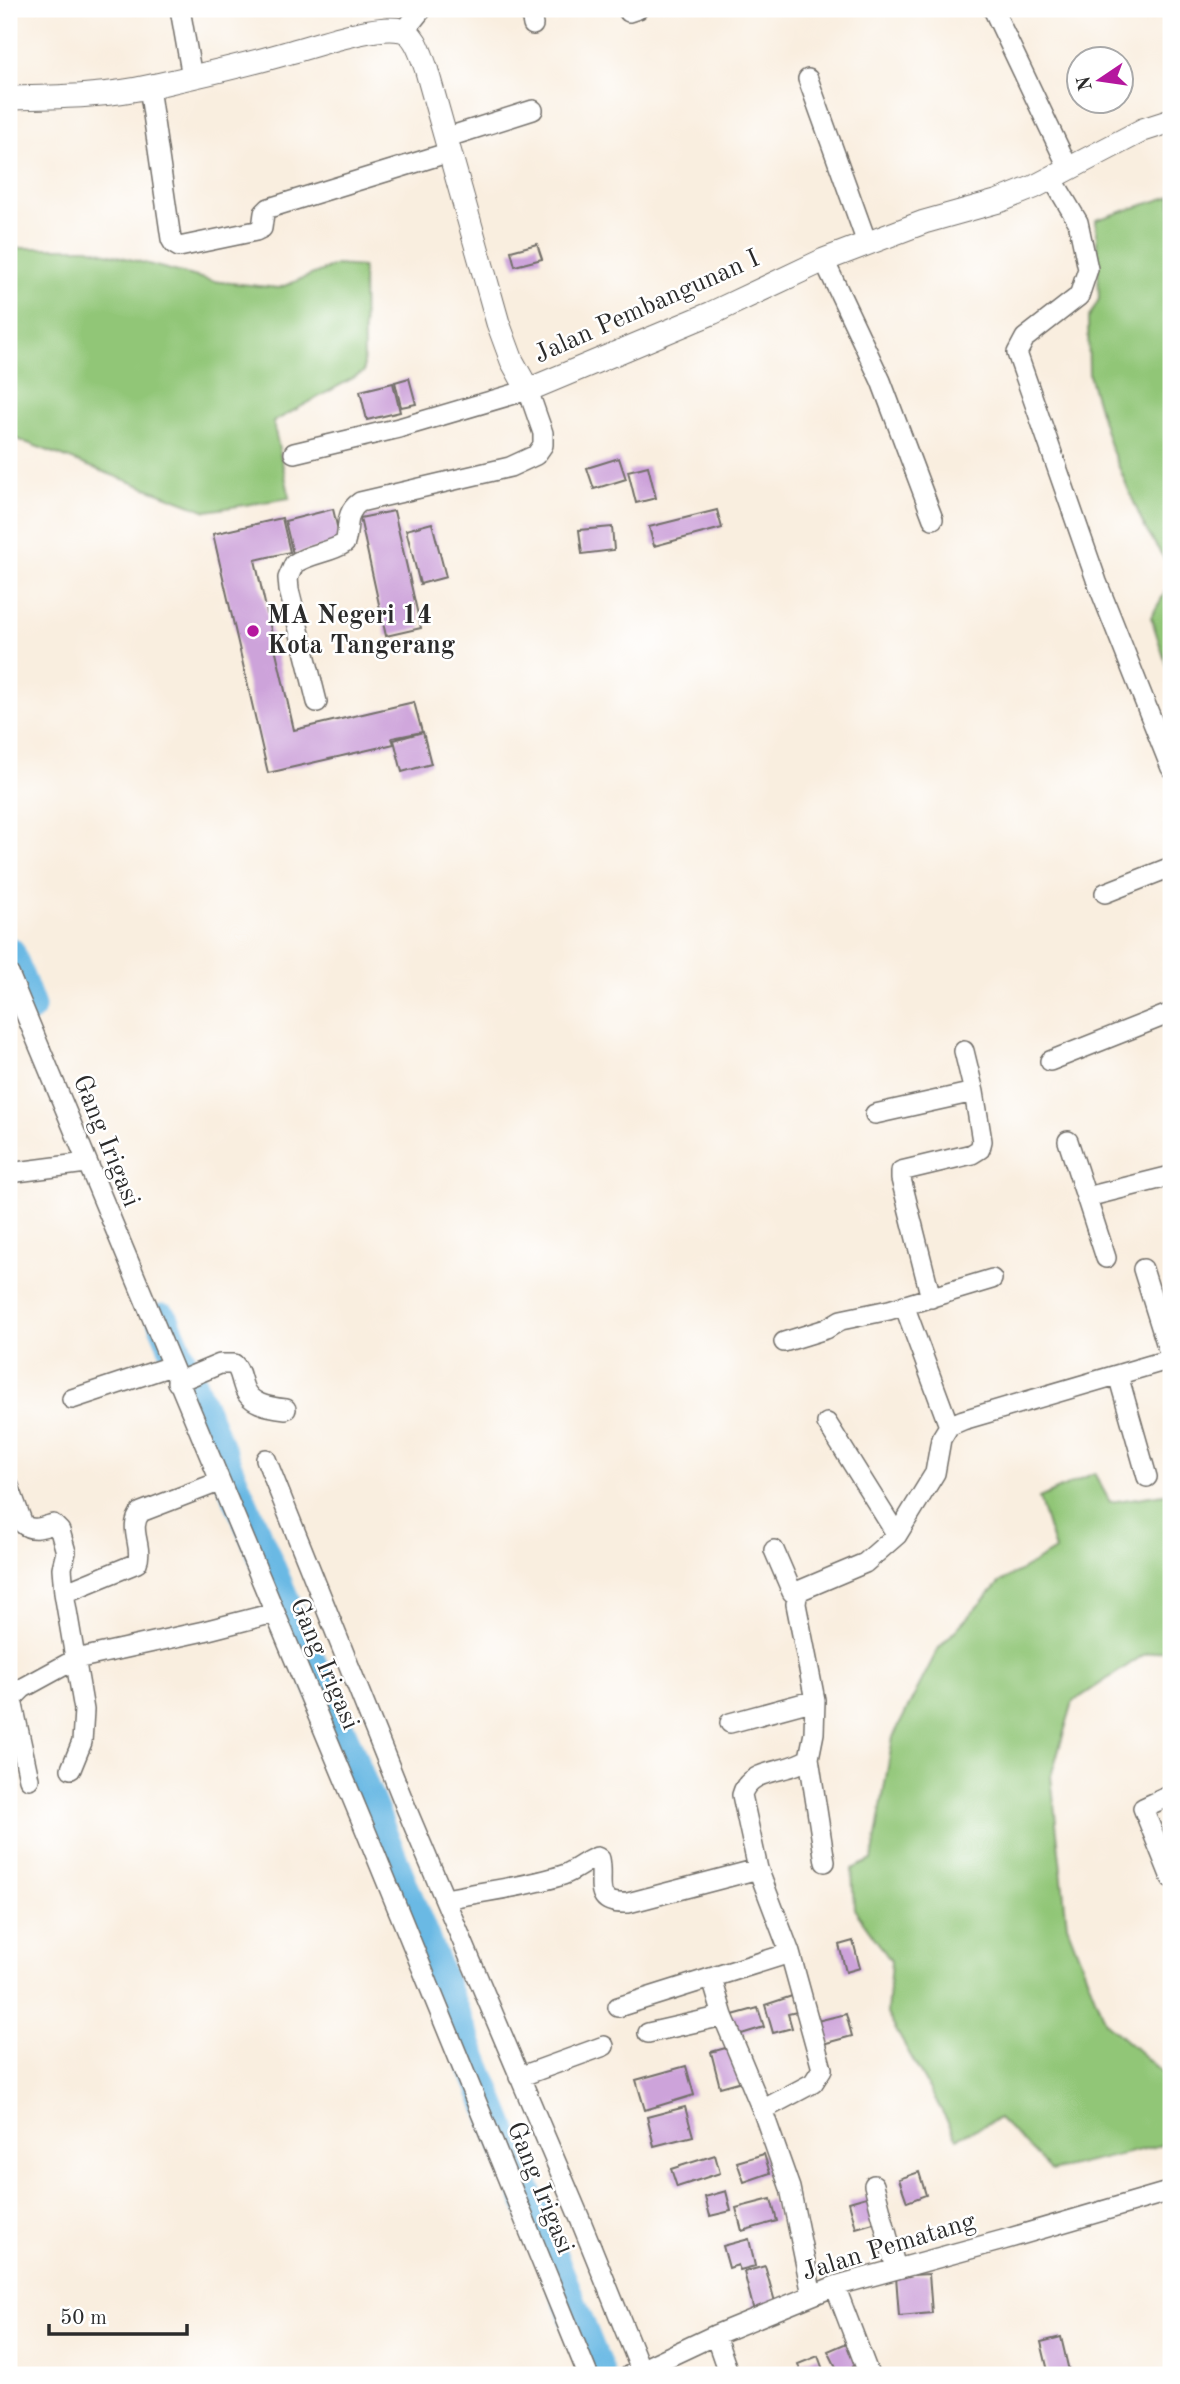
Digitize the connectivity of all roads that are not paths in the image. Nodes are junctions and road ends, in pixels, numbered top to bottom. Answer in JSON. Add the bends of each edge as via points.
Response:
{"nodes":[{"id":1,"x":180,"y":9,"type":"edge"},
{"id":2,"x":422,"y":9,"type":"edge"},
{"id":3,"x":993,"y":9,"type":"edge"},
{"id":4,"x":405,"y":30,"type":"junction"},
{"id":5,"x":191,"y":77,"type":"junction"},
{"id":6,"x":808,"y":79,"type":"dead end"},
{"id":7,"x":149,"y":87,"type":"junction"},
{"id":8,"x":9,"y":98,"type":"edge"},
{"id":9,"x":533,"y":110,"type":"dead end"},
{"id":10,"x":1171,"y":121,"type":"edge"},
{"id":11,"x":447,"y":145,"type":"junction"},
{"id":12,"x":1060,"y":173,"type":"junction"},
{"id":13,"x":867,"y":243,"type":"junction"},
{"id":14,"x":824,"y":260,"type":"junction"},
{"id":15,"x":528,"y":390,"type":"junction"},
{"id":16,"x":294,"y":453,"type":"dead end"},
{"id":17,"x":933,"y":519,"type":"dead end"},
{"id":18,"x":317,"y":702,"type":"dead end"},
{"id":19,"x":1171,"y":768,"type":"edge"},
{"id":20,"x":1171,"y":867,"type":"edge"},
{"id":21,"x":1105,"y":893,"type":"dead end"},
{"id":22,"x":9,"y":974,"type":"edge"},
{"id":23,"x":1171,"y":1013,"type":"edge"},
{"id":24,"x":964,"y":1051,"type":"dead end"},
{"id":25,"x":1050,"y":1061,"type":"dead end"},
{"id":26,"x":974,"y":1093,"type":"junction"},
{"id":27,"x":875,"y":1114,"type":"dead end"},
{"id":28,"x":1068,"y":1141,"type":"dead end"},
{"id":29,"x":86,"y":1163,"type":"junction"},
{"id":30,"x":9,"y":1173,"type":"edge"},
{"id":31,"x":1171,"y":1177,"type":"edge"},
{"id":32,"x":1087,"y":1198,"type":"junction"},
{"id":33,"x":1107,"y":1258,"type":"dead end"},
{"id":34,"x":1143,"y":1269,"type":"dead end"},
{"id":35,"x":992,"y":1279,"type":"dead end"},
{"id":36,"x":931,"y":1298,"type":"junction"},
{"id":37,"x":904,"y":1305,"type":"junction"},
{"id":38,"x":784,"y":1342,"type":"dead end"},
{"id":39,"x":1171,"y":1359,"type":"edge"},
{"id":40,"x":1118,"y":1375,"type":"junction"},
{"id":41,"x":177,"y":1376,"type":"junction"},
{"id":42,"x":72,"y":1399,"type":"dead end"},
{"id":43,"x":286,"y":1409,"type":"dead end"},
{"id":44,"x":827,"y":1423,"type":"dead end"},
{"id":45,"x":949,"y":1426,"type":"junction"},
{"id":46,"x":266,"y":1459,"type":"dead end"},
{"id":47,"x":1147,"y":1477,"type":"dead end"},
{"id":48,"x":219,"y":1482,"type":"junction"},
{"id":49,"x":9,"y":1486,"type":"edge"},
{"id":50,"x":897,"y":1535,"type":"junction"},
{"id":51,"x":774,"y":1550,"type":"dead end"},
{"id":52,"x":64,"y":1593,"type":"junction"},
{"id":53,"x":797,"y":1596,"type":"junction"},
{"id":54,"x":274,"y":1613,"type":"junction"},
{"id":55,"x":75,"y":1659,"type":"junction"},
{"id":56,"x":815,"y":1700,"type":"junction"},
{"id":57,"x":11,"y":1701,"type":"edge"},
{"id":58,"x":730,"y":1723,"type":"dead end"},
{"id":59,"x":809,"y":1758,"type":"junction"},
{"id":60,"x":71,"y":1769,"type":"dead end"},
{"id":61,"x":29,"y":1779,"type":"dead end"},
{"id":62,"x":1171,"y":1795,"type":"edge"},
{"id":63,"x":825,"y":1862,"type":"dead end"},
{"id":64,"x":758,"y":1868,"type":"junction"},
{"id":65,"x":1171,"y":1878,"type":"edge"},
{"id":66,"x":446,"y":1899,"type":"junction"},
{"id":67,"x":790,"y":1953,"type":"junction"},
{"id":68,"x":712,"y":1979,"type":"junction"},
{"id":69,"x":618,"y":2007,"type":"dead end"},
{"id":70,"x":723,"y":2016,"type":"junction"},
{"id":71,"x":648,"y":2033,"type":"dead end"},
{"id":72,"x":604,"y":2046,"type":"dead end"},
{"id":73,"x":519,"y":2077,"type":"junction"},
{"id":74,"x":763,"y":2112,"type":"junction"},
{"id":75,"x":874,"y":2185,"type":"dead end"},
{"id":76,"x":1169,"y":2197,"type":"edge"},
{"id":77,"x":896,"y":2269,"type":"junction"},
{"id":78,"x":835,"y":2286,"type":"junction"},
{"id":79,"x":811,"y":2295,"type":"junction"},
{"id":80,"x":715,"y":2335,"type":"junction"},
{"id":81,"x":636,"y":2374,"type":"edge"},
{"id":82,"x":588,"y":2375,"type":"edge"},
{"id":83,"x":729,"y":2375,"type":"edge"},
{"id":84,"x":869,"y":2375,"type":"edge"}],
"edges":[{"from":1,"to":5,"type":"street"},
{"from":2,"to":4,"type":"street"},
{"from":3,"to":12,"type":"street"},
{"from":4,"to":5,"type":"street","via":[[346,36]]},
{"from":4,"to":11,"type":"street","via":[[414,39],[426,68]]},
{"from":5,"to":7,"type":"street"},
{"from":6,"to":13,"type":"street"},
{"from":7,"to":8,"type":"street"},
{"from":7,"to":11,"type":"street","via":[[171,239],[179,247],[257,231],[269,208]]},
{"from":9,"to":11,"type":"street"},
{"from":10,"to":12,"type":"street","name":"Jalan Pembangunan I","via":[[1143,130]]},
{"from":11,"to":15,"type":"street","via":[[499,323]]},
{"from":12,"to":13,"type":"street","name":"Jalan Pembangunan I","via":[[999,201]]},
{"from":12,"to":19,"type":"street","via":[[1078,222],[1088,269],[1079,296],[1025,338],[1017,353],[1097,582]]},
{"from":13,"to":14,"type":"street","name":"Jalan Pembangunan I"},
{"from":14,"to":15,"type":"street","name":"Jalan Pembangunan I"},
{"from":14,"to":17,"type":"street","via":[[881,381]]},
{"from":15,"to":16,"type":"street"},
{"from":15,"to":18,"type":"street","name":"Jalan Pembangunan I","via":[[543,433],[543,445],[536,455],[510,467],[360,502],[349,515],[345,543],[290,568],[289,590]]},
{"from":20,"to":21,"type":"street"},
{"from":22,"to":29,"type":"street","name":"Gang Irigasi"},
{"from":23,"to":25,"type":"street"},
{"from":24,"to":26,"type":"street"},
{"from":26,"to":27,"type":"street"},
{"from":26,"to":36,"type":"street","via":[[980,1149],[901,1171]]},
{"from":28,"to":32,"type":"street"},
{"from":29,"to":30,"type":"street"},
{"from":29,"to":41,"type":"street","name":"Gang Irigasi"},
{"from":31,"to":32,"type":"street"},
{"from":32,"to":33,"type":"street"},
{"from":34,"to":39,"type":"street"},
{"from":35,"to":36,"type":"street"},
{"from":36,"to":37,"type":"street"},
{"from":37,"to":38,"type":"street","via":[[841,1320]]},
{"from":37,"to":45,"type":"street"},
{"from":39,"to":40,"type":"street"},
{"from":40,"to":45,"type":"street"},
{"from":40,"to":47,"type":"street"},
{"from":41,"to":42,"type":"street"},
{"from":41,"to":43,"type":"street","via":[[234,1364],[246,1394],[262,1405]]},
{"from":41,"to":48,"type":"street","name":"Gang Irigasi"},
{"from":44,"to":50,"type":"street"},
{"from":45,"to":50,"type":"street","via":[[941,1439],[936,1473]]},
{"from":46,"to":66,"type":"street"},
{"from":48,"to":52,"type":"street","via":[[141,1512],[135,1528],[137,1563]]},
{"from":48,"to":54,"type":"street","name":"Gang Irigasi"},
{"from":49,"to":52,"type":"street","via":[[23,1524],[36,1529],[53,1524],[61,1531],[66,1552]]},
{"from":50,"to":53,"type":"street","via":[[864,1563]]},
{"from":51,"to":53,"type":"street"},
{"from":52,"to":55,"type":"street"},
{"from":53,"to":56,"type":"street"},
{"from":54,"to":55,"type":"street"},
{"from":54,"to":82,"type":"street","name":"Gang Irigasi"},
{"from":55,"to":57,"type":"street","via":[[23,1688]]},
{"from":55,"to":60,"type":"street","via":[[84,1710],[82,1742]]},
{"from":56,"to":58,"type":"street"},
{"from":56,"to":59,"type":"street"},
{"from":57,"to":61,"type":"street"},
{"from":59,"to":63,"type":"street"},
{"from":59,"to":64,"type":"street","via":[[751,1778],[745,1785],[742,1795]]},
{"from":62,"to":65,"type":"street","via":[[1143,1808]]},
{"from":64,"to":66,"type":"street","via":[[614,1904],[599,1886],[601,1863],[597,1857],[568,1874]]},
{"from":64,"to":67,"type":"street"},
{"from":66,"to":73,"type":"street"},
{"from":67,"to":68,"type":"street"},
{"from":67,"to":74,"type":"street","via":[[822,2069],[813,2083]]},
{"from":68,"to":69,"type":"street"},
{"from":68,"to":70,"type":"street"},
{"from":70,"to":71,"type":"street"},
{"from":70,"to":74,"type":"street"},
{"from":72,"to":73,"type":"street"},
{"from":73,"to":81,"type":"street","via":[[580,2219]]},
{"from":74,"to":79,"type":"street","via":[[790,2188]]},
{"from":75,"to":77,"type":"street"},
{"from":76,"to":77,"type":"street","name":"Jalan Pematang"},
{"from":77,"to":78,"type":"street","name":"Jalan Pematang"},
{"from":78,"to":79,"type":"street","name":"Jalan Pematang"},
{"from":78,"to":84,"type":"street"},
{"from":79,"to":80,"type":"street","name":"Jalan Pematang"},
{"from":80,"to":81,"type":"street","name":"Jalan Pematang"},
{"from":80,"to":83,"type":"street"}]}
